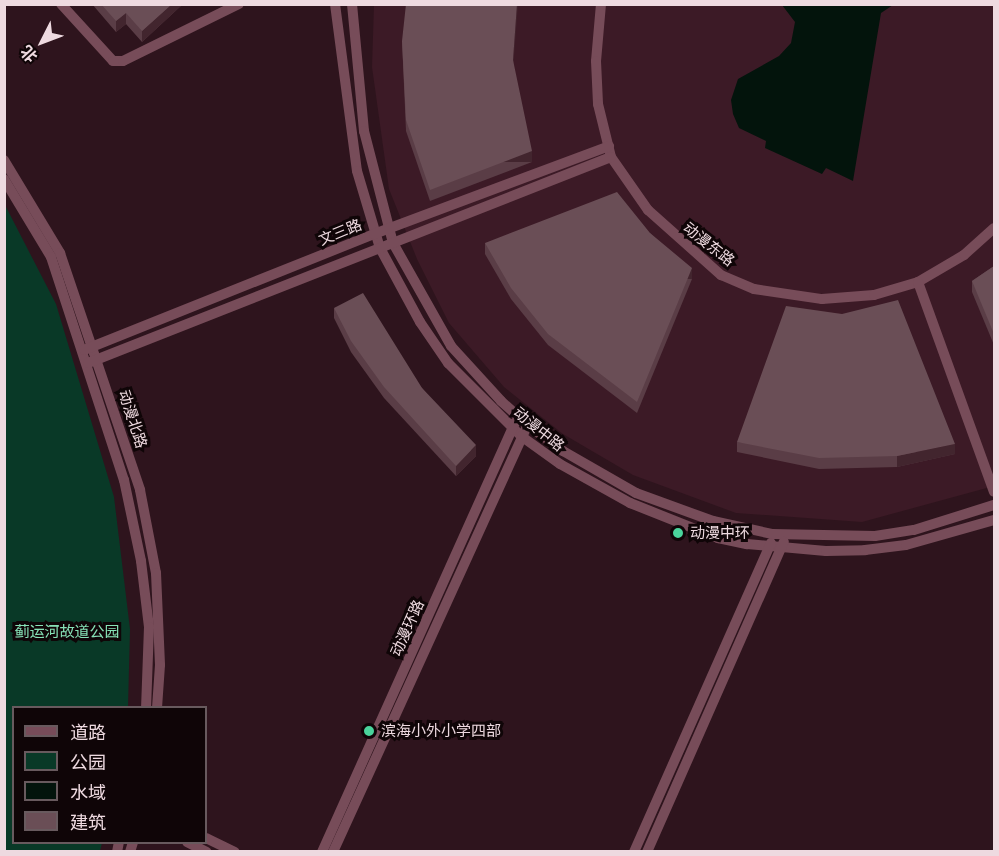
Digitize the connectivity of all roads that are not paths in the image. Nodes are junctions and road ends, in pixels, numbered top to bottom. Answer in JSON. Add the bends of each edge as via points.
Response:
{"nodes":[{"id":1,"x":61,"y":4,"type":"edge"},
{"id":2,"x":239,"y":4,"type":"edge"},
{"id":3,"x":335,"y":4,"type":"edge"},
{"id":4,"x":352,"y":4,"type":"edge"},
{"id":5,"x":601,"y":4,"type":"edge"},
{"id":6,"x":610,"y":152,"type":"junction"},
{"id":7,"x":4,"y":160,"type":"edge"},
{"id":8,"x":4,"y":179,"type":"edge"},
{"id":9,"x":994,"y":228,"type":"edge"},
{"id":10,"x":388,"y":229,"type":"junction"},
{"id":11,"x":374,"y":234,"type":"junction"},
{"id":12,"x":393,"y":243,"type":"junction"},
{"id":13,"x":380,"y":248,"type":"junction"},
{"id":14,"x":918,"y":282,"type":"junction"},
{"id":15,"x":89,"y":349,"type":"junction"},
{"id":16,"x":92,"y":361,"type":"junction"},
{"id":17,"x":519,"y":417,"type":"junction"},
{"id":18,"x":528,"y":424,"type":"junction"},
{"id":19,"x":511,"y":428,"type":"junction"},
{"id":20,"x":521,"y":436,"type":"junction"},
{"id":21,"x":994,"y":492,"type":"edge"},
{"id":22,"x":994,"y":505,"type":"edge"},
{"id":23,"x":994,"y":520,"type":"edge"},
{"id":24,"x":772,"y":534,"type":"junction"},
{"id":25,"x":786,"y":535,"type":"junction"},
{"id":26,"x":777,"y":548,"type":"junction"},
{"id":27,"x":146,"y":706,"type":"edge"},
{"id":28,"x":158,"y":706,"type":"edge"},
{"id":29,"x":207,"y":838,"type":"edge"},
{"id":30,"x":189,"y":844,"type":"edge"},
{"id":31,"x":207,"y":852,"type":"edge"},
{"id":32,"x":235,"y":852,"type":"edge"},
{"id":33,"x":322,"y":852,"type":"edge"},
{"id":34,"x":333,"y":852,"type":"edge"},
{"id":35,"x":634,"y":852,"type":"edge"},
{"id":36,"x":646,"y":852,"type":"edge"}],
"edges":[{"from":1,"to":2,"type":"street","via":[[113,61],[123,62]]},
{"from":3,"to":11,"type":"street","name":"动漫中路","via":[[352,139]]},
{"from":4,"to":10,"type":"street","name":"动漫中路","via":[[364,131]]},
{"from":5,"to":6,"type":"street","name":"动漫东路","via":[[596,61],[598,104]]},
{"from":6,"to":10,"type":"street","name":"文三路"},
{"from":6,"to":12,"type":"street","name":"文三路"},
{"from":6,"to":14,"type":"street","name":"动漫东路","via":[[648,210],[678,240],[721,275],[754,289],[822,299],[874,295]]},
{"from":7,"to":15,"type":"street","name":"动漫北路","via":[[60,253]]},
{"from":8,"to":15,"type":"street","name":"动漫北路","via":[[51,257]]},
{"from":9,"to":14,"type":"street","name":"动漫东路","via":[[964,255]]},
{"from":10,"to":11,"type":"street","name":"文三路"},
{"from":10,"to":12,"type":"street","name":"动漫中路"},
{"from":11,"to":13,"type":"street","name":"动漫中路"},
{"from":11,"to":15,"type":"street","name":"文三路"},
{"from":12,"to":13,"type":"street","name":"文三路"},
{"from":12,"to":17,"type":"street","name":"动漫中路","via":[[452,346]]},
{"from":13,"to":16,"type":"street","name":"文三路"},
{"from":13,"to":19,"type":"street","name":"动漫中路","via":[[420,322],[448,363]]},
{"from":14,"to":21,"type":"street"},
{"from":15,"to":16,"type":"street","name":"动漫北路"},
{"from":16,"to":27,"type":"street","name":"动漫北路","via":[[141,561],[148,627]]},
{"from":16,"to":28,"type":"street","name":"动漫北路","via":[[140,490],[156,573]]},
{"from":17,"to":18,"type":"street","name":"动漫中路"},
{"from":17,"to":19,"type":"street","name":"动漫环路"},
{"from":18,"to":20,"type":"street","name":"动漫环路"},
{"from":18,"to":24,"type":"street","name":"动漫中路","via":[[580,462],[636,493],[713,521]]},
{"from":19,"to":20,"type":"street","name":"动漫中路"},
{"from":19,"to":33,"type":"street","name":"动漫环路"},
{"from":20,"to":26,"type":"street","name":"动漫中路","via":[[560,464],[630,503],[718,538]]},
{"from":20,"to":34,"type":"street","name":"动漫环路"},
{"from":22,"to":25,"type":"street","name":"动漫中路","via":[[925,527],[875,536]]},
{"from":23,"to":26,"type":"street","name":"动漫中路","via":[[906,545],[826,551]]},
{"from":24,"to":25,"type":"street","name":"动漫中路"},
{"from":24,"to":26,"type":"street"},
{"from":25,"to":26,"type":"street"},
{"from":26,"to":35,"type":"street"},
{"from":26,"to":36,"type":"street"},
{"from":29,"to":32,"type":"street"},
{"from":30,"to":31,"type":"street"}]}
